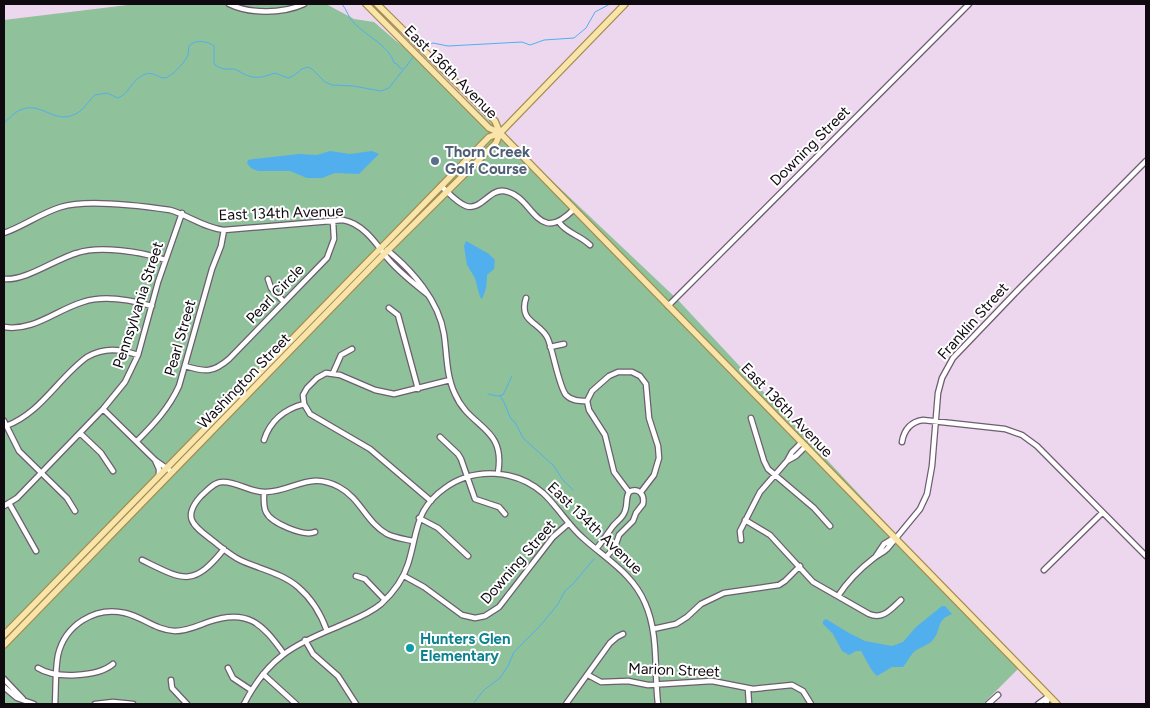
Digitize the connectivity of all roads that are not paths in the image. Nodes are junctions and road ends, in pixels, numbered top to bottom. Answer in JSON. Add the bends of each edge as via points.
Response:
{"nodes":[{"id":1,"x":228,"y":4,"type":"edge"},
{"id":2,"x":304,"y":4,"type":"edge"},
{"id":3,"x":366,"y":4,"type":"edge"},
{"id":4,"x":377,"y":4,"type":"edge"},
{"id":5,"x":625,"y":4,"type":"edge"},
{"id":6,"x":969,"y":4,"type":"edge"},
{"id":7,"x":500,"y":133,"type":"junction"},
{"id":8,"x":1146,"y":161,"type":"edge"},
{"id":9,"x":441,"y":186,"type":"junction"},
{"id":10,"x":447,"y":191,"type":"junction"},
{"id":11,"x":574,"y":209,"type":"junction"},
{"id":12,"x":182,"y":213,"type":"junction"},
{"id":13,"x":333,"y":221,"type":"junction"},
{"id":14,"x":559,"y":222,"type":"junction"},
{"id":15,"x":224,"y":230,"type":"junction"},
{"id":16,"x":4,"y":233,"type":"edge"},
{"id":17,"x":590,"y":244,"type":"dead end"},
{"id":18,"x":381,"y":248,"type":"junction"},
{"id":19,"x":386,"y":252,"type":"junction"},
{"id":20,"x":165,"y":260,"type":"junction"},
{"id":21,"x":4,"y":279,"type":"edge"},
{"id":22,"x":268,"y":279,"type":"dead end"},
{"id":23,"x":526,"y":298,"type":"dead end"},
{"id":24,"x":284,"y":302,"type":"junction"},
{"id":25,"x":152,"y":306,"type":"junction"},
{"id":26,"x":668,"y":306,"type":"junction"},
{"id":27,"x":389,"y":308,"type":"dead end"},
{"id":28,"x":4,"y":327,"type":"edge"},
{"id":29,"x":564,"y":344,"type":"dead end"},
{"id":30,"x":550,"y":347,"type":"junction"},
{"id":31,"x":352,"y":349,"type":"dead end"},
{"id":32,"x":138,"y":355,"type":"junction"},
{"id":33,"x":186,"y":366,"type":"junction"},
{"id":34,"x":210,"y":370,"type":"junction"},
{"id":35,"x":333,"y":373,"type":"junction"},
{"id":36,"x":210,"y":376,"type":"dead end"},
{"id":37,"x":450,"y":380,"type":"junction"},
{"id":38,"x":418,"y":389,"type":"junction"},
{"id":39,"x":394,"y":394,"type":"junction"},
{"id":40,"x":394,"y":402,"type":"dead end"},
{"id":41,"x":588,"y":402,"type":"junction"},
{"id":42,"x":304,"y":404,"type":"junction"},
{"id":43,"x":103,"y":409,"type":"junction"},
{"id":44,"x":163,"y":414,"type":"junction"},
{"id":45,"x":168,"y":417,"type":"dead end"},
{"id":46,"x":751,"y":418,"type":"dead end"},
{"id":47,"x":935,"y":421,"type":"junction"},
{"id":48,"x":5,"y":424,"type":"edge"},
{"id":49,"x":80,"y":433,"type":"junction"},
{"id":50,"x":440,"y":437,"type":"dead end"},
{"id":51,"x":264,"y":440,"type":"dead end"},
{"id":52,"x":137,"y":441,"type":"junction"},
{"id":53,"x":902,"y":442,"type":"dead end"},
{"id":54,"x":804,"y":444,"type":"junction"},
{"id":55,"x":155,"y":460,"type":"junction"},
{"id":56,"x":113,"y":470,"type":"dead end"},
{"id":57,"x":170,"y":470,"type":"junction"},
{"id":58,"x":41,"y":472,"type":"junction"},
{"id":59,"x":306,"y":474,"type":"dead end"},
{"id":60,"x":498,"y":474,"type":"junction"},
{"id":61,"x":774,"y":475,"type":"junction"},
{"id":62,"x":159,"y":476,"type":"junction"},
{"id":63,"x":468,"y":477,"type":"junction"},
{"id":64,"x":306,"y":481,"type":"junction"},
{"id":65,"x":264,"y":492,"type":"junction"},
{"id":66,"x":629,"y":492,"type":"junction"},
{"id":67,"x":641,"y":492,"type":"junction"},
{"id":68,"x":431,"y":501,"type":"junction"},
{"id":69,"x":9,"y":504,"type":"junction"},
{"id":70,"x":4,"y":506,"type":"edge"},
{"id":71,"x":75,"y":511,"type":"dead end"},
{"id":72,"x":1102,"y":513,"type":"junction"},
{"id":73,"x":505,"y":514,"type":"dead end"},
{"id":74,"x":184,"y":516,"type":"dead end"},
{"id":75,"x":191,"y":516,"type":"junction"},
{"id":76,"x":419,"y":518,"type":"junction"},
{"id":77,"x":745,"y":520,"type":"junction"},
{"id":78,"x":569,"y":523,"type":"junction"},
{"id":79,"x":830,"y":526,"type":"dead end"},
{"id":80,"x":315,"y":532,"type":"dead end"},
{"id":81,"x":895,"y":538,"type":"junction"},
{"id":82,"x":741,"y":540,"type":"dead end"},
{"id":83,"x":413,"y":541,"type":"junction"},
{"id":84,"x":224,"y":549,"type":"junction"},
{"id":85,"x":596,"y":549,"type":"junction"},
{"id":86,"x":36,"y":551,"type":"dead end"},
{"id":87,"x":468,"y":556,"type":"dead end"},
{"id":88,"x":1146,"y":556,"type":"edge"},
{"id":89,"x":606,"y":557,"type":"junction"},
{"id":90,"x":142,"y":560,"type":"dead end"},
{"id":91,"x":800,"y":566,"type":"junction"},
{"id":92,"x":1044,"y":570,"type":"dead end"},
{"id":93,"x":356,"y":576,"type":"dead end"},
{"id":94,"x":404,"y":576,"type":"junction"},
{"id":95,"x":838,"y":596,"type":"junction"},
{"id":96,"x":385,"y":600,"type":"junction"},
{"id":97,"x":901,"y":600,"type":"dead end"},
{"id":98,"x":104,"y":604,"type":"dead end"},
{"id":99,"x":105,"y":612,"type":"junction"},
{"id":100,"x":653,"y":629,"type":"junction"},
{"id":101,"x":327,"y":631,"type":"junction"},
{"id":102,"x":623,"y":634,"type":"dead end"},
{"id":103,"x":4,"y":635,"type":"edge"},
{"id":104,"x":305,"y":640,"type":"junction"},
{"id":105,"x":4,"y":644,"type":"edge"},
{"id":106,"x":284,"y":654,"type":"junction"},
{"id":107,"x":113,"y":664,"type":"dead end"},
{"id":108,"x":38,"y":668,"type":"dead end"},
{"id":109,"x":228,"y":668,"type":"dead end"},
{"id":110,"x":56,"y":674,"type":"junction"},
{"id":111,"x":262,"y":674,"type":"junction"},
{"id":112,"x":588,"y":675,"type":"junction"},
{"id":113,"x":4,"y":679,"type":"edge"},
{"id":114,"x":171,"y":680,"type":"dead end"},
{"id":115,"x":656,"y":684,"type":"junction"},
{"id":116,"x":4,"y":687,"type":"edge"},
{"id":117,"x":748,"y":688,"type":"junction"},
{"id":118,"x":251,"y":690,"type":"junction"},
{"id":119,"x":998,"y":695,"type":"dead end"},
{"id":120,"x":1049,"y":696,"type":"junction"},
{"id":121,"x":24,"y":700,"type":"junction"},
{"id":122,"x":34,"y":704,"type":"edge"},
{"id":123,"x":55,"y":704,"type":"edge"},
{"id":124,"x":95,"y":704,"type":"edge"},
{"id":125,"x":133,"y":704,"type":"edge"},
{"id":126,"x":187,"y":704,"type":"edge"},
{"id":127,"x":244,"y":704,"type":"edge"},
{"id":128,"x":296,"y":704,"type":"edge"},
{"id":129,"x":356,"y":704,"type":"edge"},
{"id":130,"x":566,"y":704,"type":"edge"},
{"id":131,"x":658,"y":704,"type":"edge"},
{"id":132,"x":749,"y":704,"type":"edge"},
{"id":133,"x":811,"y":704,"type":"edge"},
{"id":134,"x":988,"y":704,"type":"edge"},
{"id":135,"x":1038,"y":704,"type":"edge"},
{"id":136,"x":1046,"y":704,"type":"edge"},
{"id":137,"x":1057,"y":704,"type":"edge"}],
"edges":[{"from":1,"to":2,"type":"street","via":[[256,11],[284,10]]},
{"from":3,"to":7,"type":"main road","name":"East 136th Avenue","via":[[489,128]]},
{"from":4,"to":7,"type":"main road","name":"East 136th Avenue","via":[[495,121]]},
{"from":5,"to":7,"type":"main road","name":"Washington Street"},
{"from":6,"to":26,"type":"street","name":"Downing Street"},
{"from":7,"to":9,"type":"main road","name":"Washington Street","via":[[489,137]]},
{"from":7,"to":10,"type":"main road","name":"Washington Street","via":[[496,143]]},
{"from":7,"to":11,"type":"main road","name":"East 136th Avenue"},
{"from":8,"to":47,"type":"street","name":"Franklin Street","via":[[957,353],[940,386]]},
{"from":9,"to":10,"type":"street"},
{"from":9,"to":18,"type":"main road","name":"Washington Street"},
{"from":10,"to":14,"type":"street","via":[[470,206],[494,193],[506,192],[540,220]]},
{"from":10,"to":19,"type":"main road","name":"Washington Street"},
{"from":11,"to":14,"type":"street"},
{"from":11,"to":26,"type":"main road","name":"East 136th Avenue"},
{"from":12,"to":15,"type":"street","name":"East 134th Avenue","via":[[208,227]]},
{"from":12,"to":16,"type":"street","name":"East 134th Avenue","via":[[78,203],[50,210]]},
{"from":12,"to":20,"type":"street","name":"Pennsylvania Street"},
{"from":13,"to":15,"type":"street","name":"East 134th Avenue"},
{"from":13,"to":18,"type":"street","name":"East 134th Avenue","via":[[355,224]]},
{"from":13,"to":24,"type":"street","name":"Pearl Circle","via":[[334,240],[327,258]]},
{"from":14,"to":17,"type":"street"},
{"from":15,"to":33,"type":"street","name":"Pearl Street"},
{"from":18,"to":19,"type":"street","name":"East 134th Avenue"},
{"from":18,"to":57,"type":"main road","name":"Washington Street"},
{"from":19,"to":37,"type":"street","name":"East 134th Avenue","via":[[427,294],[436,308],[443,328]]},
{"from":19,"to":57,"type":"main road","name":"Washington Street"},
{"from":20,"to":21,"type":"street","via":[[142,253],[90,250],[16,278]]},
{"from":20,"to":25,"type":"street","name":"Pennsylvania Street"},
{"from":22,"to":24,"type":"street","via":[[271,288]]},
{"from":23,"to":30,"type":"street","via":[[526,315],[546,336]]},
{"from":24,"to":34,"type":"street","name":"Pearl Circle","via":[[229,359]]},
{"from":25,"to":28,"type":"street","via":[[132,301],[92,300],[29,326]]},
{"from":25,"to":32,"type":"street","name":"Pennsylvania Street"},
{"from":26,"to":54,"type":"main road","name":"East 136th Avenue"},
{"from":27,"to":38,"type":"street","via":[[398,315]]},
{"from":29,"to":30,"type":"street"},
{"from":30,"to":41,"type":"street","via":[[564,393],[574,400]]},
{"from":31,"to":35,"type":"street","via":[[341,355]]},
{"from":32,"to":43,"type":"street","name":"Pennsylvania Street","via":[[125,382]]},
{"from":32,"to":48,"type":"street","via":[[112,349],[87,357],[32,412],[19,421]]},
{"from":33,"to":34,"type":"street"},
{"from":33,"to":44,"type":"street","name":"Pearl Street"},
{"from":34,"to":36,"type":"street"},
{"from":35,"to":39,"type":"street"},
{"from":35,"to":42,"type":"street","via":[[321,375],[307,388],[303,395]]},
{"from":37,"to":38,"type":"street"},
{"from":37,"to":60,"type":"street","name":"East 134th Avenue","via":[[461,405],[497,443],[500,458]]},
{"from":38,"to":39,"type":"street"},
{"from":39,"to":40,"type":"street"},
{"from":41,"to":66,"type":"street","via":[[589,410],[607,440],[614,472]]},
{"from":41,"to":67,"type":"street","via":[[592,391],[618,372],[632,372],[646,384],[648,412],[659,458],[654,475]]},
{"from":42,"to":51,"type":"street","via":[[282,414],[267,430]]},
{"from":42,"to":68,"type":"street","via":[[310,414],[375,453]]},
{"from":43,"to":49,"type":"street","name":"Pennsylvania Street"},
{"from":43,"to":52,"type":"street"},
{"from":44,"to":45,"type":"street"},
{"from":44,"to":52,"type":"street","name":"Pearl Street"},
{"from":46,"to":61,"type":"street","via":[[764,461]]},
{"from":47,"to":53,"type":"street","via":[[913,422]]},
{"from":47,"to":72,"type":"street","via":[[1005,429],[1022,435],[1037,446]]},
{"from":47,"to":81,"type":"street","name":"Franklin Street","via":[[926,494],[920,509]]},
{"from":48,"to":58,"type":"street","via":[[19,451]]},
{"from":49,"to":56,"type":"street"},
{"from":49,"to":58,"type":"street","name":"Pennsylvania Street"},
{"from":50,"to":63,"type":"street","via":[[458,454]]},
{"from":52,"to":55,"type":"street"},
{"from":54,"to":61,"type":"street"},
{"from":54,"to":81,"type":"main road","name":"East 136th Avenue"},
{"from":55,"to":57,"type":"street"},
{"from":55,"to":62,"type":"street"},
{"from":57,"to":62,"type":"main road","name":"Washington Street"},
{"from":57,"to":105,"type":"main road","name":"Washington Street"},
{"from":58,"to":69,"type":"street","name":"Pennsylvania Street"},
{"from":58,"to":71,"type":"street","via":[[67,498]]},
{"from":59,"to":64,"type":"street"},
{"from":60,"to":63,"type":"street"},
{"from":60,"to":78,"type":"street","name":"East 134th Avenue","via":[[533,486]]},
{"from":61,"to":77,"type":"street","via":[[760,492]]},
{"from":61,"to":79,"type":"street","via":[[814,508]]},
{"from":62,"to":103,"type":"main road","name":"Washington Street"},
{"from":63,"to":68,"type":"street","via":[[443,489]]},
{"from":63,"to":73,"type":"street","via":[[475,499],[499,507]]},
{"from":64,"to":65,"type":"street"},
{"from":64,"to":83,"type":"street","via":[[338,486],[351,495],[380,529],[391,536]]},
{"from":65,"to":75,"type":"street","via":[[224,479],[214,484],[194,504]]},
{"from":65,"to":80,"type":"street","via":[[265,509],[274,521],[304,534]]},
{"from":66,"to":67,"type":"street"},
{"from":66,"to":85,"type":"street","via":[[623,517]]},
{"from":67,"to":89,"type":"street","via":[[643,505]]},
{"from":68,"to":76,"type":"street"},
{"from":69,"to":70,"type":"street","name":"Pennsylvania Street"},
{"from":69,"to":86,"type":"street"},
{"from":72,"to":88,"type":"street"},
{"from":72,"to":92,"type":"street"},
{"from":74,"to":75,"type":"street"},
{"from":75,"to":84,"type":"street","via":[[197,529]]},
{"from":76,"to":83,"type":"street"},
{"from":76,"to":87,"type":"street","via":[[438,528]]},
{"from":77,"to":82,"type":"street","via":[[740,532]]},
{"from":77,"to":91,"type":"street","via":[[770,535]]},
{"from":78,"to":85,"type":"street","name":"East 134th Avenue"},
{"from":78,"to":94,"type":"street","name":"Downing Street","via":[[553,538],[499,607],[485,616],[462,615]]},
{"from":81,"to":95,"type":"street","name":"Franklin Street","via":[[884,544]]},
{"from":81,"to":120,"type":"main road","name":"East 136th Avenue"},
{"from":83,"to":94,"type":"street"},
{"from":84,"to":90,"type":"street","via":[[205,570],[187,577],[172,575]]},
{"from":84,"to":101,"type":"street","via":[[238,559],[294,584],[313,603]]},
{"from":85,"to":89,"type":"street","name":"East 134th Avenue"},
{"from":89,"to":100,"type":"street","name":"East 134th Avenue","via":[[637,588]]},
{"from":91,"to":95,"type":"street","via":[[813,582]]},
{"from":91,"to":100,"type":"street","via":[[779,585],[724,593],[701,604],[676,624]]},
{"from":93,"to":96,"type":"street","via":[[365,579]]},
{"from":94,"to":96,"type":"street"},
{"from":95,"to":97,"type":"street","via":[[876,616],[885,614]]},
{"from":96,"to":101,"type":"street","via":[[365,615]]},
{"from":98,"to":99,"type":"street"},
{"from":99,"to":106,"type":"street","via":[[125,613],[155,627],[176,631],[223,617],[240,617],[261,626]]},
{"from":99,"to":110,"type":"street","via":[[89,616],[67,634],[58,654]]},
{"from":100,"to":115,"type":"street","name":"East 134th Avenue"},
{"from":101,"to":104,"type":"street"},
{"from":102,"to":112,"type":"street","via":[[610,643]]},
{"from":104,"to":106,"type":"street"},
{"from":104,"to":129,"type":"street","via":[[313,654],[338,676]]},
{"from":106,"to":111,"type":"street"},
{"from":107,"to":110,"type":"street","via":[[103,670]]},
{"from":108,"to":110,"type":"street","via":[[45,673]]},
{"from":109,"to":118,"type":"street","via":[[233,678]]},
{"from":110,"to":123,"type":"street"},
{"from":111,"to":118,"type":"street"},
{"from":111,"to":128,"type":"street"},
{"from":112,"to":115,"type":"street","name":"Marion Street","via":[[601,682]]},
{"from":112,"to":130,"type":"street"},
{"from":113,"to":121,"type":"street"},
{"from":114,"to":126,"type":"street","via":[[172,688]]},
{"from":115,"to":117,"type":"street","name":"Marion Street","via":[[712,682]]},
{"from":115,"to":131,"type":"street","name":"East 134th Avenue"},
{"from":116,"to":121,"type":"street"},
{"from":117,"to":132,"type":"street"},
{"from":117,"to":133,"type":"street","name":"Marion Street","via":[[797,686],[806,693]]},
{"from":118,"to":127,"type":"street"},
{"from":119,"to":134,"type":"street"},
{"from":120,"to":135,"type":"street"},
{"from":120,"to":136,"type":"street"},
{"from":120,"to":137,"type":"main road","name":"East 136th Avenue"},
{"from":121,"to":122,"type":"street"},
{"from":124,"to":125,"type":"street"}]}
